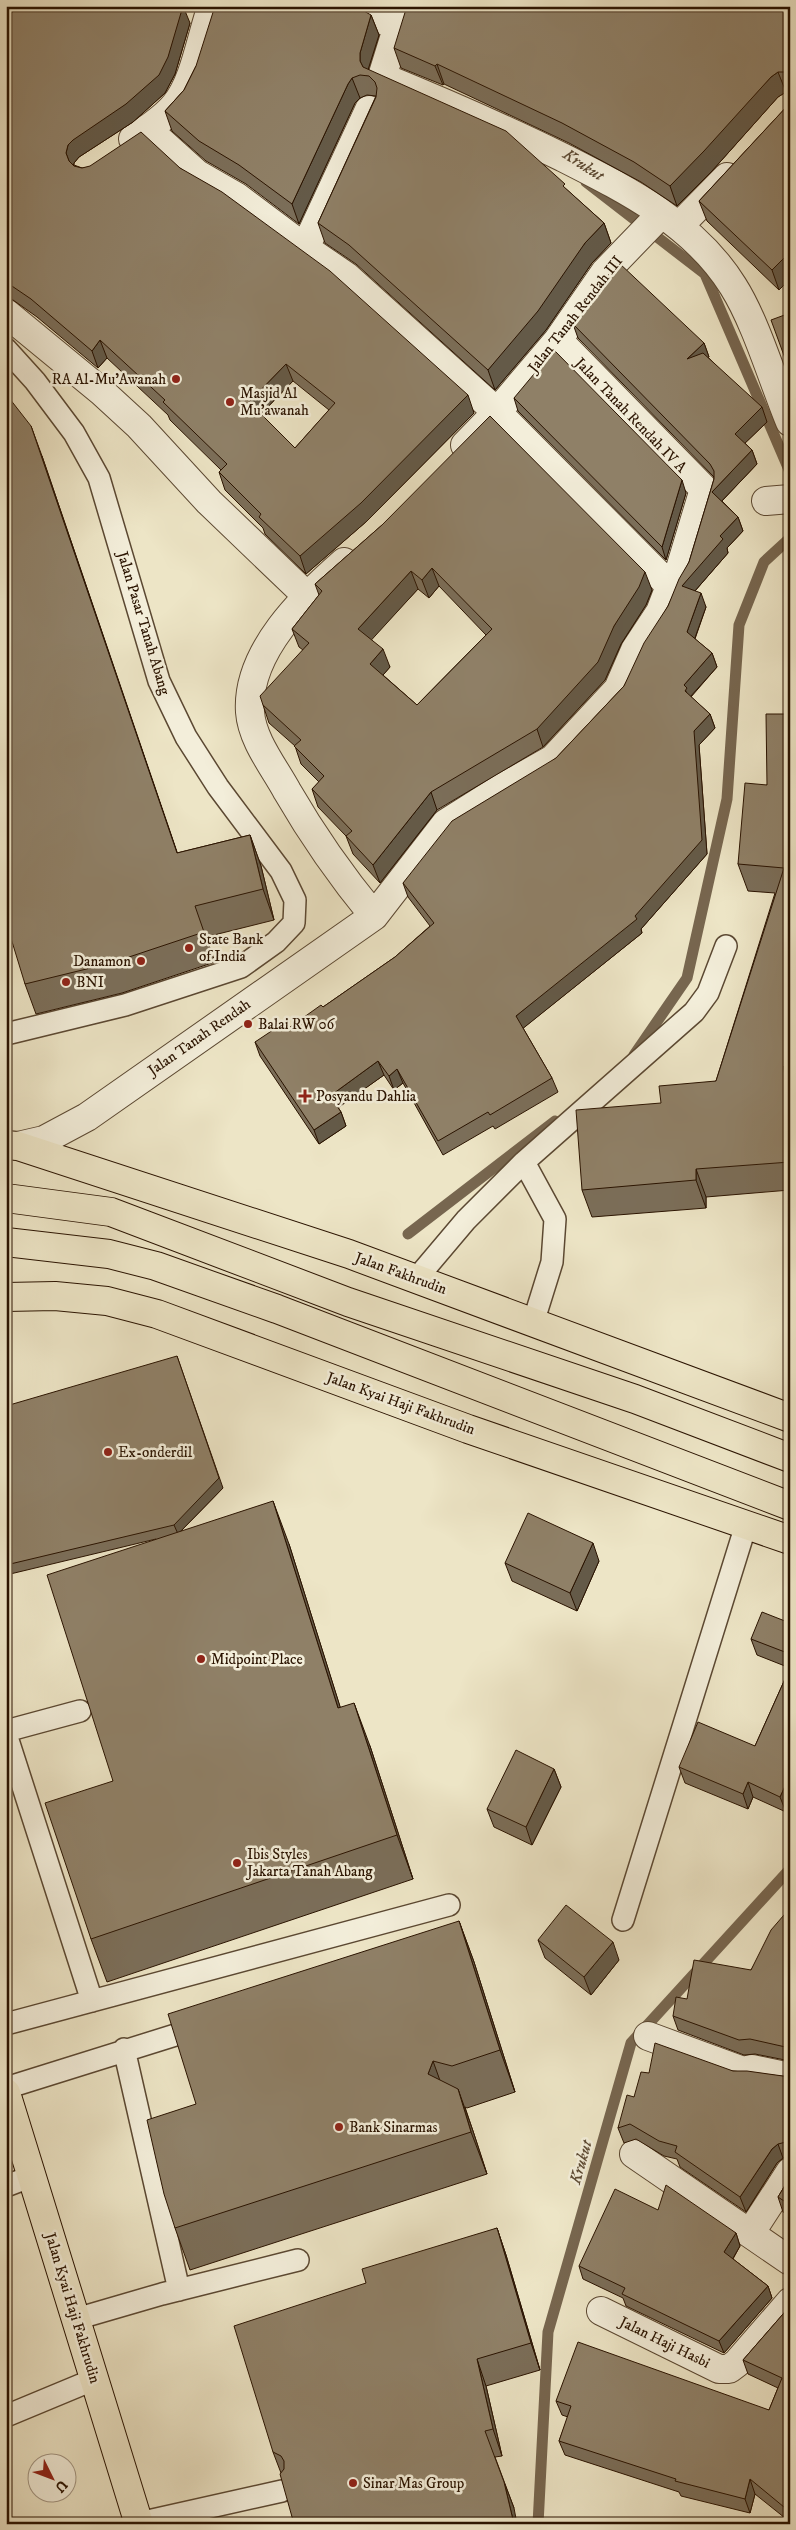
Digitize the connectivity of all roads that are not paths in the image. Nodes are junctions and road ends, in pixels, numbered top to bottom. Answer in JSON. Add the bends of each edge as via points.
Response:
{"nodes":[{"id":1,"x":212,"y":6,"type":"edge"},
{"id":2,"x":354,"y":6,"type":"edge"},
{"id":3,"x":400,"y":16,"type":"edge"},
{"id":4,"x":369,"y":110,"type":"edge"},
{"id":5,"x":147,"y":129,"type":"junction"},
{"id":6,"x":110,"y":154,"type":"edge"},
{"id":7,"x":743,"y":159,"type":"edge"},
{"id":8,"x":656,"y":226,"type":"junction"},
{"id":9,"x":305,"y":248,"type":"junction"},
{"id":10,"x":6,"y":314,"type":"edge"},
{"id":11,"x":558,"y":340,"type":"junction"},
{"id":12,"x":6,"y":349,"type":"edge"},
{"id":13,"x":497,"y":412,"type":"junction"},
{"id":14,"x":790,"y":422,"type":"edge"},
{"id":15,"x":448,"y":462,"type":"edge"},
{"id":16,"x":704,"y":489,"type":"joint"},
{"id":17,"x":364,"y":545,"type":"edge"},
{"id":18,"x":670,"y":586,"type":"junction"},
{"id":19,"x":306,"y":596,"type":"junction"},
{"id":20,"x":374,"y":916,"type":"junction"},
{"id":21,"x":726,"y":946,"type":"dead end"},
{"id":22,"x":6,"y":1034,"type":"edge"},
{"id":23,"x":12,"y":1146,"type":"edge"},
{"id":24,"x":524,"y":1162,"type":"junction"},
{"id":25,"x":6,"y":1181,"type":"edge"},
{"id":26,"x":6,"y":1198,"type":"edge"},
{"id":27,"x":112,"y":1212,"type":"junction"},
{"id":28,"x":6,"y":1242,"type":"edge"},
{"id":29,"x":418,"y":1278,"type":"junction"},
{"id":30,"x":6,"y":1296,"type":"edge"},
{"id":31,"x":533,"y":1323,"type":"junction"},
{"id":32,"x":790,"y":1418,"type":"edge"},
{"id":33,"x":790,"y":1458,"type":"edge"},
{"id":34,"x":790,"y":1506,"type":"edge"},
{"id":35,"x":746,"y":1525,"type":"junction"},
{"id":36,"x":790,"y":1540,"type":"edge"},
{"id":37,"x":80,"y":1711,"type":"edge"},
{"id":38,"x":6,"y":1732,"type":"edge"},
{"id":39,"x":449,"y":1905,"type":"dead end"},
{"id":40,"x":623,"y":1920,"type":"dead end"},
{"id":41,"x":92,"y":2001,"type":"junction"},
{"id":42,"x":222,"y":2021,"type":"edge"},
{"id":43,"x":6,"y":2024,"type":"edge"},
{"id":44,"x":648,"y":2036,"type":"dead end"},
{"id":45,"x":124,"y":2049,"type":"junction"},
{"id":46,"x":790,"y":2077,"type":"edge"},
{"id":47,"x":6,"y":2088,"type":"edge"},
{"id":48,"x":6,"y":2092,"type":"edge"},
{"id":49,"x":634,"y":2154,"type":"dead end"},
{"id":50,"x":790,"y":2172,"type":"edge"},
{"id":51,"x":32,"y":2176,"type":"junction"},
{"id":52,"x":6,"y":2186,"type":"edge"},
{"id":53,"x":751,"y":2232,"type":"junction"},
{"id":54,"x":298,"y":2260,"type":"dead end"},
{"id":55,"x":790,"y":2261,"type":"edge"},
{"id":56,"x":180,"y":2290,"type":"junction"},
{"id":57,"x":790,"y":2302,"type":"edge"},
{"id":58,"x":602,"y":2311,"type":"dead end"},
{"id":59,"x":76,"y":2319,"type":"junction"},
{"id":60,"x":95,"y":2379,"type":"junction"},
{"id":61,"x":6,"y":2416,"type":"edge"},
{"id":62,"x":282,"y":2491,"type":"edge"},
{"id":63,"x":139,"y":2524,"type":"edge"}],
"edges":[{"from":1,"to":5,"type":"street","via":[[185,91],[175,105]]},
{"from":2,"to":3,"type":"street"},
{"from":3,"to":8,"type":"street","via":[[382,77],[500,126],[620,187]]},
{"from":4,"to":9,"type":"street"},
{"from":5,"to":6,"type":"street"},
{"from":5,"to":9,"type":"street","via":[[197,174],[237,197]]},
{"from":7,"to":8,"type":"street","name":"Jalan Tanah Rendah III"},
{"from":8,"to":11,"type":"street","name":"Jalan Tanah Rendah III","via":[[605,272]]},
{"from":8,"to":14,"type":"street","via":[[709,254],[733,286]]},
{"from":9,"to":13,"type":"street","via":[[346,276]]},
{"from":10,"to":19,"type":"street","via":[[139,426],[209,502]]},
{"from":11,"to":13,"type":"street","name":"Jalan Tanah Rendah III"},
{"from":11,"to":16,"type":"street","name":"Jalan Tanah Rendah IV A"},
{"from":12,"to":22,"type":"lane","name":"Jalan Pasar Tanah Abang","via":[[74,433],[99,478],[159,681],[197,754],[282,871],[295,900],[294,923],[276,942],[241,968],[125,1005]]},
{"from":13,"to":15,"type":"street","name":"Jalan Tanah Rendah III"},
{"from":13,"to":18,"type":"street"},
{"from":16,"to":18,"type":"street","name":"Jalan Tanah Rendah","via":[[679,572]]},
{"from":17,"to":19,"type":"street"},
{"from":18,"to":20,"type":"street","name":"Jalan Tanah Rendah","via":[[660,612],[636,650],[618,689],[553,760],[446,823]]},
{"from":19,"to":20,"type":"street","via":[[265,650],[253,686],[250,712],[258,740],[310,832]]},
{"from":20,"to":23,"type":"street","name":"Jalan Tanah Rendah","via":[[87,1117],[44,1140]]},
{"from":21,"to":24,"type":"lane","via":[[708,992],[694,1012]]},
{"from":23,"to":29,"type":"main road","name":"Jalan Fakhrudin"},
{"from":24,"to":29,"type":"lane","via":[[466,1220]]},
{"from":24,"to":31,"type":"lane","via":[[555,1218],[552,1262]]},
{"from":25,"to":27,"type":"main road"},
{"from":26,"to":27,"type":"main road"},
{"from":27,"to":33,"type":"main road","via":[[348,1302],[635,1399]]},
{"from":28,"to":34,"type":"main road","via":[[109,1254],[156,1266],[277,1309]]},
{"from":29,"to":31,"type":"main road","name":"Jalan Fakhrudin"},
{"from":30,"to":35,"type":"main road","name":"Jalan Kyai Haji Fakhrudin","via":[[107,1301],[157,1314],[468,1429]]},
{"from":31,"to":32,"type":"main road","name":"Jalan Fakhrudin"},
{"from":35,"to":36,"type":"main road","name":"Jalan Kyai Haji Fakhrudin"},
{"from":35,"to":40,"type":"lane"},
{"from":37,"to":38,"type":"lane"},
{"from":38,"to":41,"type":"lane"},
{"from":39,"to":41,"type":"lane"},
{"from":41,"to":43,"type":"lane"},
{"from":42,"to":45,"type":"lane"},
{"from":44,"to":46,"type":"street","via":[[743,2071],[752,2068]]},
{"from":45,"to":47,"type":"lane"},
{"from":45,"to":56,"type":"lane"},
{"from":48,"to":51,"type":"main road","name":"Jalan Kyai Haji Fakhrudin"},
{"from":49,"to":53,"type":"street"},
{"from":50,"to":53,"type":"street"},
{"from":51,"to":52,"type":"lane"},
{"from":51,"to":59,"type":"main road","name":"Jalan Kyai Haji Fakhrudin"},
{"from":53,"to":55,"type":"street"},
{"from":54,"to":56,"type":"lane"},
{"from":56,"to":59,"type":"lane"},
{"from":57,"to":58,"type":"street","name":"Jalan Haji Hasbi","via":[[729,2369],[719,2369]]},
{"from":59,"to":60,"type":"main road","name":"Jalan Kyai Haji Fakhrudin"},
{"from":60,"to":61,"type":"lane"},
{"from":60,"to":63,"type":"main road","name":"Jalan Kyai Haji Fakhrudin"},
{"from":62,"to":63,"type":"lane"}]}
